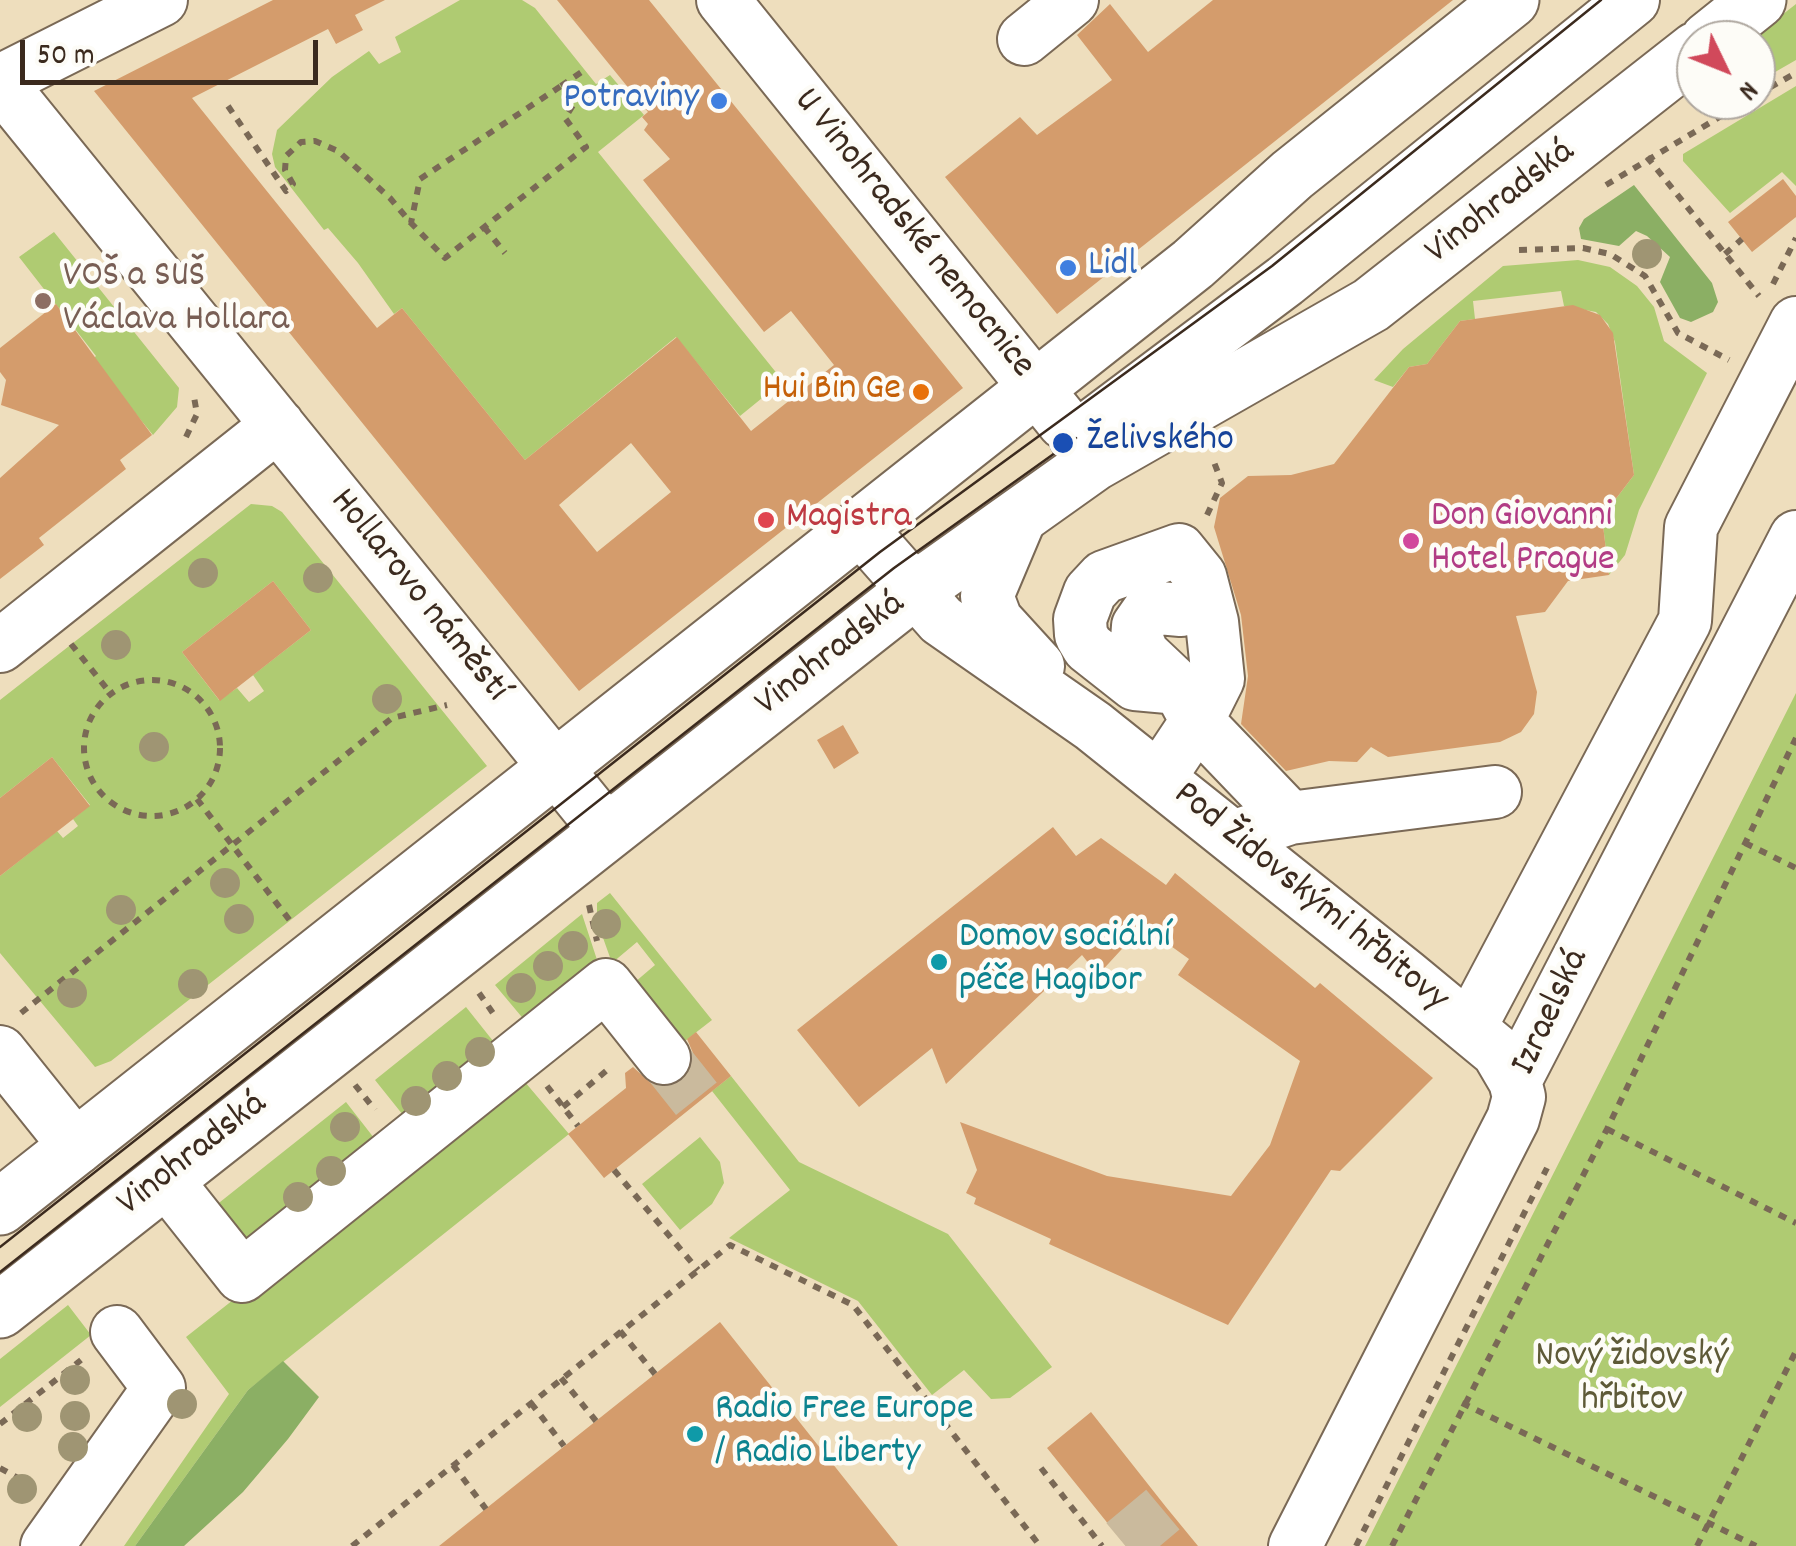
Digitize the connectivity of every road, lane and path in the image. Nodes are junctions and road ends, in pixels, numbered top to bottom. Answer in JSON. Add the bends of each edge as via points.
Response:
{"nodes":[{"id":1,"x":161,"y":0,"type":"edge"},
{"id":2,"x":723,"y":0,"type":"edge"},
{"id":3,"x":1072,"y":0,"type":"edge"},
{"id":4,"x":1512,"y":0,"type":"edge"},
{"id":5,"x":1633,"y":0,"type":"edge"},
{"id":6,"x":1758,"y":0,"type":"edge"},
{"id":7,"x":1733,"y":20,"type":"edge"},
{"id":8,"x":1024,"y":38,"type":"dead end"},
{"id":9,"x":1676,"y":66,"type":"edge"},
{"id":10,"x":583,"y":71,"type":"dead end"},
{"id":11,"x":0,"y":82,"type":"edge"},
{"id":12,"x":561,"y":86,"type":"junction"},
{"id":13,"x":228,"y":106,"type":"dead end"},
{"id":14,"x":1713,"y":120,"type":"edge"},
{"id":15,"x":1648,"y":157,"type":"junction"},
{"id":16,"x":1620,"y":176,"type":"dead end"},
{"id":17,"x":411,"y":223,"type":"junction"},
{"id":18,"x":484,"y":227,"type":"junction"},
{"id":19,"x":1742,"y":240,"type":"dead end"},
{"id":20,"x":1502,"y":251,"type":"dead end"},
{"id":21,"x":505,"y":253,"type":"dead end"},
{"id":22,"x":1725,"y":254,"type":"junction"},
{"id":23,"x":1780,"y":312,"type":"edge"},
{"id":24,"x":1733,"y":363,"type":"dead end"},
{"id":25,"x":1036,"y":388,"type":"junction"},
{"id":26,"x":278,"y":425,"type":"junction"},
{"id":27,"x":1073,"y":458,"type":"junction"},
{"id":28,"x":1022,"y":512,"type":"junction"},
{"id":29,"x":859,"y":527,"type":"junction"},
{"id":30,"x":1796,"y":537,"type":"edge"},
{"id":31,"x":914,"y":591,"type":"junction"},
{"id":32,"x":1190,"y":593,"type":"junction"},
{"id":33,"x":45,"y":611,"type":"junction"},
{"id":34,"x":1112,"y":638,"type":"dead end"},
{"id":35,"x":0,"y":646,"type":"edge"},
{"id":36,"x":112,"y":694,"type":"junction"},
{"id":37,"x":1188,"y":704,"type":"junction"},
{"id":38,"x":447,"y":706,"type":"dead end"},
{"id":39,"x":1093,"y":726,"type":"junction"},
{"id":40,"x":1796,"y":738,"type":"edge"},
{"id":41,"x":556,"y":768,"type":"junction"},
{"id":42,"x":1159,"y":778,"type":"junction"},
{"id":43,"x":1494,"y":792,"type":"dead end"},
{"id":44,"x":197,"y":799,"type":"junction"},
{"id":45,"x":1290,"y":818,"type":"junction"},
{"id":46,"x":606,"y":830,"type":"junction"},
{"id":47,"x":1233,"y":837,"type":"junction"},
{"id":48,"x":1745,"y":843,"type":"junction"},
{"id":49,"x":232,"y":845,"type":"junction"},
{"id":50,"x":1796,"y":868,"type":"edge"},
{"id":51,"x":298,"y":932,"type":"dead end"},
{"id":52,"x":1470,"y":1027,"type":"junction"},
{"id":53,"x":6,"y":1036,"type":"edge"},
{"id":54,"x":656,"y":1047,"type":"joint"},
{"id":55,"x":1515,"y":1081,"type":"junction"},
{"id":56,"x":545,"y":1083,"type":"dead end"},
{"id":57,"x":563,"y":1107,"type":"junction"},
{"id":58,"x":578,"y":1126,"type":"dead end"},
{"id":59,"x":1607,"y":1129,"type":"junction"},
{"id":60,"x":77,"y":1148,"type":"junction"},
{"id":61,"x":1547,"y":1168,"type":"dead end"},
{"id":62,"x":614,"y":1170,"type":"dead end"},
{"id":63,"x":164,"y":1179,"type":"junction"},
{"id":64,"x":0,"y":1207,"type":"edge"},
{"id":65,"x":1796,"y":1223,"type":"edge"},
{"id":66,"x":698,"y":1270,"type":"junction"},
{"id":67,"x":0,"y":1310,"type":"edge"},
{"id":68,"x":118,"y":1332,"type":"joint"},
{"id":69,"x":620,"y":1332,"type":"junction"},
{"id":70,"x":1796,"y":1351,"type":"edge"},
{"id":71,"x":655,"y":1374,"type":"dead end"},
{"id":72,"x":562,"y":1378,"type":"junction"},
{"id":73,"x":531,"y":1403,"type":"junction"},
{"id":74,"x":1462,"y":1404,"type":"junction"},
{"id":75,"x":596,"y":1421,"type":"dead end"},
{"id":76,"x":0,"y":1424,"type":"edge"},
{"id":77,"x":564,"y":1446,"type":"dead end"},
{"id":78,"x":453,"y":1465,"type":"junction"},
{"id":79,"x":1041,"y":1468,"type":"dead end"},
{"id":80,"x":486,"y":1508,"type":"dead end"},
{"id":81,"x":1708,"y":1523,"type":"junction"},
{"id":82,"x":47,"y":1546,"type":"edge"},
{"id":83,"x":352,"y":1546,"type":"edge"},
{"id":84,"x":1040,"y":1546,"type":"edge"},
{"id":85,"x":1102,"y":1546,"type":"edge"},
{"id":86,"x":1294,"y":1546,"type":"edge"},
{"id":87,"x":1356,"y":1546,"type":"edge"},
{"id":88,"x":1392,"y":1546,"type":"edge"},
{"id":89,"x":1697,"y":1546,"type":"edge"},
{"id":90,"x":1756,"y":1546,"type":"edge"}],
"edges":[{"from":1,"to":11,"type":"street"},
{"from":2,"to":25,"type":"street","name":"U Vinohradské nemocnice"},
{"from":3,"to":8,"type":"street"},
{"from":4,"to":25,"type":"main road","name":"Vinohradská"},
{"from":5,"to":27,"type":"street"},
{"from":6,"to":7,"type":"main road"},
{"from":9,"to":27,"type":"main road","name":"Vinohradská","via":[[1371,305]]},
{"from":10,"to":12,"type":"path"},
{"from":11,"to":26,"type":"street","name":"Hollarovo náměstí"},
{"from":12,"to":17,"type":"path","via":[[420,179]]},
{"from":12,"to":18,"type":"path","via":[[572,105],[565,118],[586,147]]},
{"from":13,"to":17,"type":"path","via":[[286,191],[292,184],[286,156],[301,142],[314,141],[338,151]]},
{"from":14,"to":15,"type":"path"},
{"from":15,"to":16,"type":"path"},
{"from":15,"to":22,"type":"path"},
{"from":17,"to":18,"type":"path","via":[[445,258]]},
{"from":18,"to":21,"type":"path"},
{"from":19,"to":22,"type":"path"},
{"from":20,"to":24,"type":"path","via":[[1583,248],[1610,254],[1644,276],[1678,332]]},
{"from":22,"to":23,"type":"path"},
{"from":23,"to":52,"type":"street","via":[[1692,527],[1685,621]]},
{"from":25,"to":27,"type":"street","name":"U Vinohradské nemocnice"},
{"from":25,"to":29,"type":"main road","name":"Vinohradská"},
{"from":26,"to":33,"type":"street"},
{"from":26,"to":41,"type":"street","name":"Hollarovo náměstí"},
{"from":27,"to":28,"type":"main road","name":"Vinohradská"},
{"from":28,"to":31,"type":"main road","name":"Vinohradská"},
{"from":28,"to":39,"type":"street","name":"Pod Židovskými hřbitovy","via":[[990,586],[988,607]]},
{"from":29,"to":31,"type":"street","name":"Pod Židovskými hřbitovy"},
{"from":29,"to":41,"type":"main road","name":"Vinohradská"},
{"from":30,"to":55,"type":"street","name":"Izraelská"},
{"from":31,"to":39,"type":"street","name":"Pod Židovskými hřbitovy","via":[[953,630]]},
{"from":31,"to":46,"type":"main road","name":"Vinohradská"},
{"from":32,"to":34,"type":"street","via":[[1151,584],[1121,609]]},
{"from":32,"to":37,"type":"street","via":[[1212,622],[1218,679]]},
{"from":32,"to":37,"type":"street","via":[[1179,550],[1122,567],[1090,592],[1080,619],[1088,646],[1134,684]]},
{"from":33,"to":35,"type":"street"},
{"from":33,"to":36,"type":"path"},
{"from":36,"to":44,"type":"path","via":[[132,683],[166,682],[198,696],[220,736],[220,759]]},
{"from":36,"to":44,"type":"path","via":[[87,729],[88,772],[100,791],[136,814],[178,811]]},
{"from":37,"to":42,"type":"street"},
{"from":37,"to":45,"type":"street"},
{"from":38,"to":49,"type":"path","via":[[392,718]]},
{"from":39,"to":42,"type":"street","name":"Pod Židovskými hřbitovy"},
{"from":40,"to":48,"type":"path"},
{"from":41,"to":46,"type":"street","name":"Hollarovo náměstí"},
{"from":41,"to":60,"type":"main road","name":"Vinohradská"},
{"from":42,"to":47,"type":"street","name":"Pod Židovskými hřbitovy"},
{"from":43,"to":45,"type":"street"},
{"from":44,"to":49,"type":"path"},
{"from":45,"to":47,"type":"street"},
{"from":46,"to":63,"type":"main road","name":"Vinohradská"},
{"from":47,"to":52,"type":"street","name":"Pod Židovskými hřbitovy"},
{"from":48,"to":50,"type":"path"},
{"from":48,"to":59,"type":"path"},
{"from":49,"to":51,"type":"path"},
{"from":49,"to":53,"type":"path"},
{"from":52,"to":55,"type":"street","name":"Pod Židovskými hřbitovy","via":[[1498,1052]]},
{"from":53,"to":60,"type":"street"},
{"from":54,"to":57,"type":"path"},
{"from":54,"to":63,"type":"street","via":[[606,985],[242,1276]]},
{"from":55,"to":86,"type":"street","name":"Izraelská","via":[[1514,1118]]},
{"from":56,"to":57,"type":"path"},
{"from":57,"to":58,"type":"path"},
{"from":59,"to":65,"type":"path"},
{"from":59,"to":74,"type":"path"},
{"from":60,"to":64,"type":"main road","name":"Vinohradská"},
{"from":61,"to":87,"type":"path"},
{"from":62,"to":66,"type":"path"},
{"from":63,"to":67,"type":"main road","name":"Vinohradská"},
{"from":66,"to":69,"type":"path"},
{"from":66,"to":84,"type":"path","via":[[730,1245],[854,1305]]},
{"from":68,"to":76,"type":"path"},
{"from":68,"to":82,"type":"street","via":[[159,1388]]},
{"from":69,"to":71,"type":"path"},
{"from":69,"to":72,"type":"path"},
{"from":70,"to":81,"type":"path"},
{"from":72,"to":73,"type":"path"},
{"from":72,"to":75,"type":"path"},
{"from":73,"to":77,"type":"path"},
{"from":73,"to":78,"type":"path"},
{"from":74,"to":81,"type":"path"},
{"from":74,"to":88,"type":"path"},
{"from":78,"to":80,"type":"path"},
{"from":78,"to":83,"type":"path"},
{"from":79,"to":85,"type":"path"},
{"from":81,"to":89,"type":"path"},
{"from":81,"to":90,"type":"path"}]}
